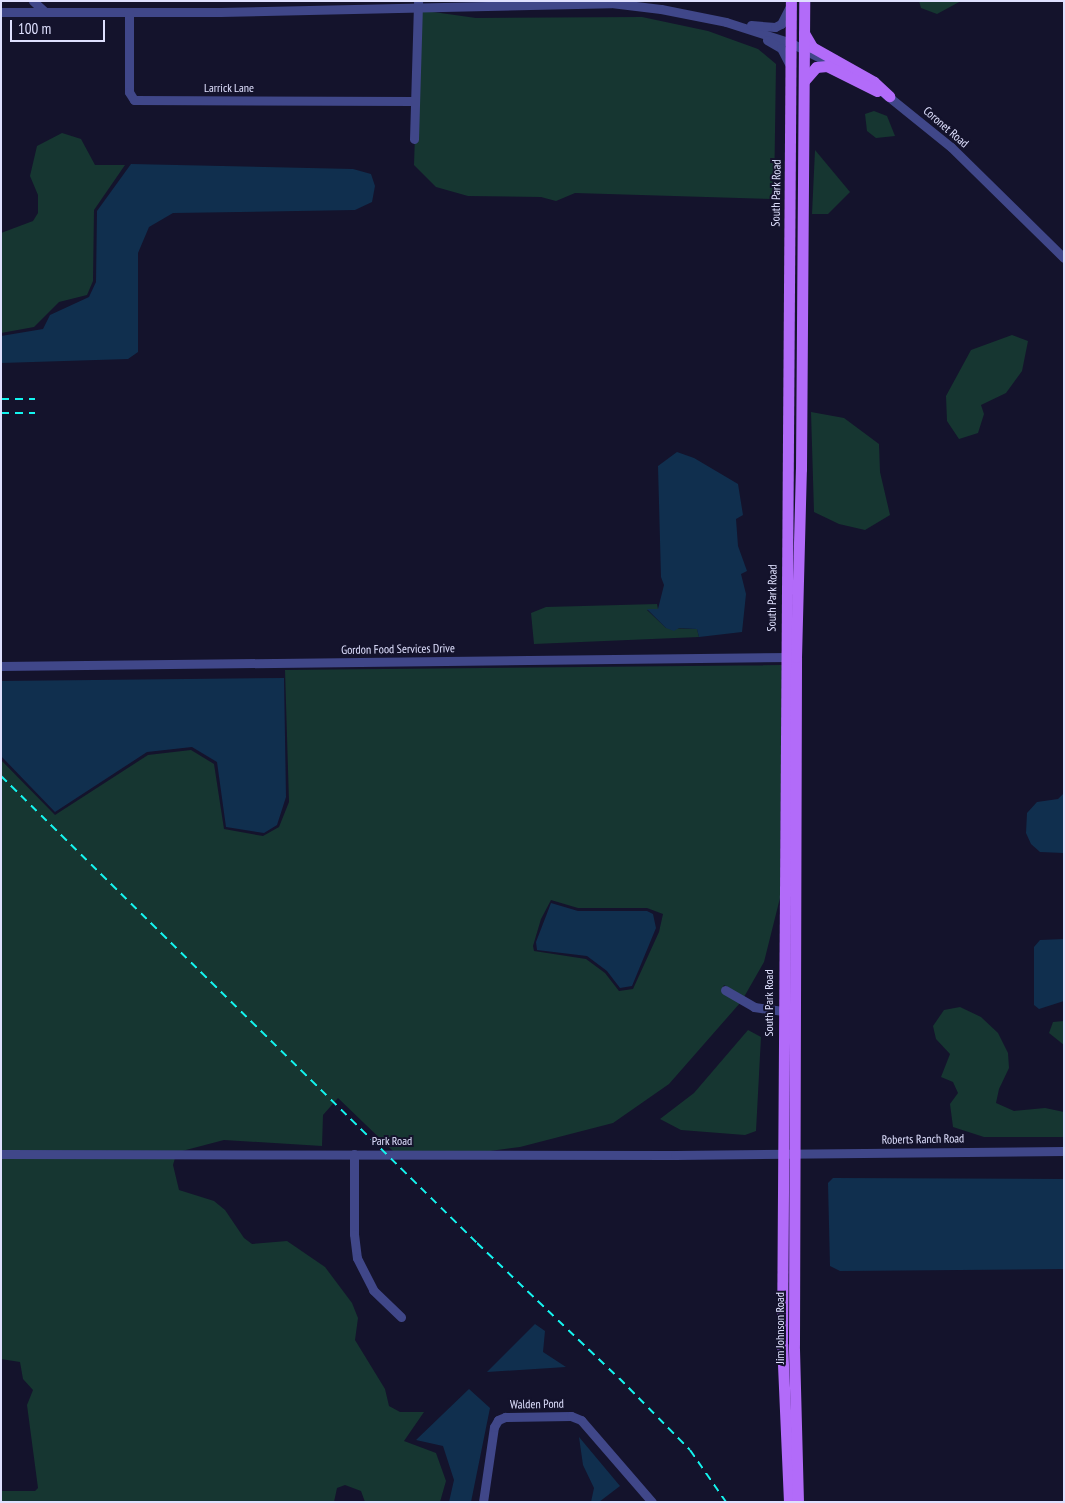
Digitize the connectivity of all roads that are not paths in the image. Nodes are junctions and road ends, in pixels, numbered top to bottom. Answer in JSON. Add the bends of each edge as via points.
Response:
{"nodes":[{"id":1,"x":33,"y":1,"type":"edge"},
{"id":2,"x":220,"y":1,"type":"edge"},
{"id":3,"x":793,"y":1,"type":"edge"},
{"id":4,"x":804,"y":1,"type":"edge"},
{"id":5,"x":611,"y":2,"type":"edge"},
{"id":6,"x":417,"y":3,"type":"edge"},
{"id":7,"x":335,"y":5,"type":"edge"},
{"id":8,"x":1,"y":12,"type":"edge"},
{"id":9,"x":44,"y":12,"type":"junction"},
{"id":10,"x":129,"y":12,"type":"junction"},
{"id":11,"x":220,"y":12,"type":"junction"},
{"id":12,"x":726,"y":22,"type":"junction"},
{"id":13,"x":804,"y":32,"type":"junction"},
{"id":14,"x":791,"y":43,"type":"junction"},
{"id":15,"x":803,"y":49,"type":"junction"},
{"id":16,"x":791,"y":72,"type":"junction"},
{"id":17,"x":803,"y":83,"type":"junction"},
{"id":18,"x":891,"y":98,"type":"junction"},
{"id":19,"x":414,"y":102,"type":"junction"},
{"id":20,"x":414,"y":139,"type":"dead end"},
{"id":21,"x":803,"y":151,"type":"junction"},
{"id":22,"x":1064,"y":258,"type":"edge"},
{"id":23,"x":791,"y":657,"type":"junction"},
{"id":24,"x":1,"y":666,"type":"edge"},
{"id":25,"x":790,"y":763,"type":"junction"},
{"id":26,"x":726,"y":990,"type":"dead end"},
{"id":27,"x":790,"y":1012,"type":"junction"},
{"id":28,"x":1064,"y":1151,"type":"edge"},
{"id":29,"x":1,"y":1154,"type":"edge"},
{"id":30,"x":354,"y":1154,"type":"junction"},
{"id":31,"x":789,"y":1154,"type":"junction"},
{"id":32,"x":782,"y":1247,"type":"junction"},
{"id":33,"x":400,"y":1317,"type":"dead end"},
{"id":34,"x":794,"y":1344,"type":"junction"},
{"id":35,"x":483,"y":1502,"type":"edge"},
{"id":36,"x":652,"y":1502,"type":"edge"},
{"id":37,"x":789,"y":1502,"type":"edge"},
{"id":38,"x":798,"y":1502,"type":"edge"}],
"edges":[{"from":1,"to":9,"type":"street"},
{"from":2,"to":11,"type":"street"},
{"from":3,"to":12,"type":"street","via":[[786,17],[775,27]]},
{"from":3,"to":14,"type":"main road"},
{"from":3,"to":15,"type":"main road","via":[[797,37]]},
{"from":4,"to":13,"type":"main road"},
{"from":5,"to":6,"type":"street"},
{"from":5,"to":12,"type":"street"},
{"from":6,"to":7,"type":"street"},
{"from":6,"to":19,"type":"street"},
{"from":7,"to":11,"type":"street"},
{"from":8,"to":9,"type":"street"},
{"from":9,"to":10,"type":"street"},
{"from":10,"to":11,"type":"street"},
{"from":10,"to":19,"type":"street","name":"Larrick Lane","via":[[129,92],[134,100]]},
{"from":12,"to":14,"type":"street","name":"Coronet Road"},
{"from":12,"to":16,"type":"street","via":[[781,48]]},
{"from":13,"to":15,"type":"main road"},
{"from":13,"to":18,"type":"main road","via":[[812,47],[874,82]]},
{"from":14,"to":15,"type":"street","name":"Coronet Road"},
{"from":14,"to":16,"type":"main road","name":"South Park Road"},
{"from":14,"to":21,"type":"main road","via":[[798,67],[799,135]]},
{"from":15,"to":17,"type":"main road","name":"South Park Road"},
{"from":15,"to":18,"type":"street","name":"Coronet Road"},
{"from":16,"to":23,"type":"main road","name":"South Park Road","via":[[786,612]]},
{"from":17,"to":18,"type":"main road","via":[[811,70],[827,66]]},
{"from":17,"to":21,"type":"main road","name":"South Park Road"},
{"from":18,"to":22,"type":"street","name":"Coronet Road","via":[[951,147]]},
{"from":19,"to":20,"type":"street"},
{"from":21,"to":23,"type":"main road","name":"South Park Road"},
{"from":23,"to":24,"type":"street","name":"Gordon Food Services Drive"},
{"from":23,"to":25,"type":"main road","name":"South Park Road"},
{"from":25,"to":27,"type":"main road","name":"South Park Road","via":[[783,916]]},
{"from":25,"to":27,"type":"main road","name":"South Park Road","via":[[788,889],[795,904]]},
{"from":26,"to":27,"type":"street","via":[[754,1007]]},
{"from":27,"to":31,"type":"main road","name":"South Park Road"},
{"from":27,"to":31,"type":"main road","name":"South Park Road","via":[[783,1065]]},
{"from":28,"to":31,"type":"street","name":"Roberts Ranch Road"},
{"from":29,"to":30,"type":"street","name":"Park Road"},
{"from":30,"to":31,"type":"street","name":"Park Road"},
{"from":30,"to":33,"type":"street","via":[[357,1258],[373,1290]]},
{"from":31,"to":32,"type":"main road","name":"Jim Johnson Road"},
{"from":31,"to":34,"type":"main road","name":"Jim Johnson Road"},
{"from":32,"to":34,"type":"main road","via":[[787,1258],[787,1329]]},
{"from":32,"to":37,"type":"main road","name":"Jim Johnson Road"},
{"from":34,"to":38,"type":"main road","name":"Jim Johnson Road"},
{"from":35,"to":36,"type":"street","name":"Walden Pond","via":[[494,1427],[505,1416],[570,1416],[581,1420]]}]}
